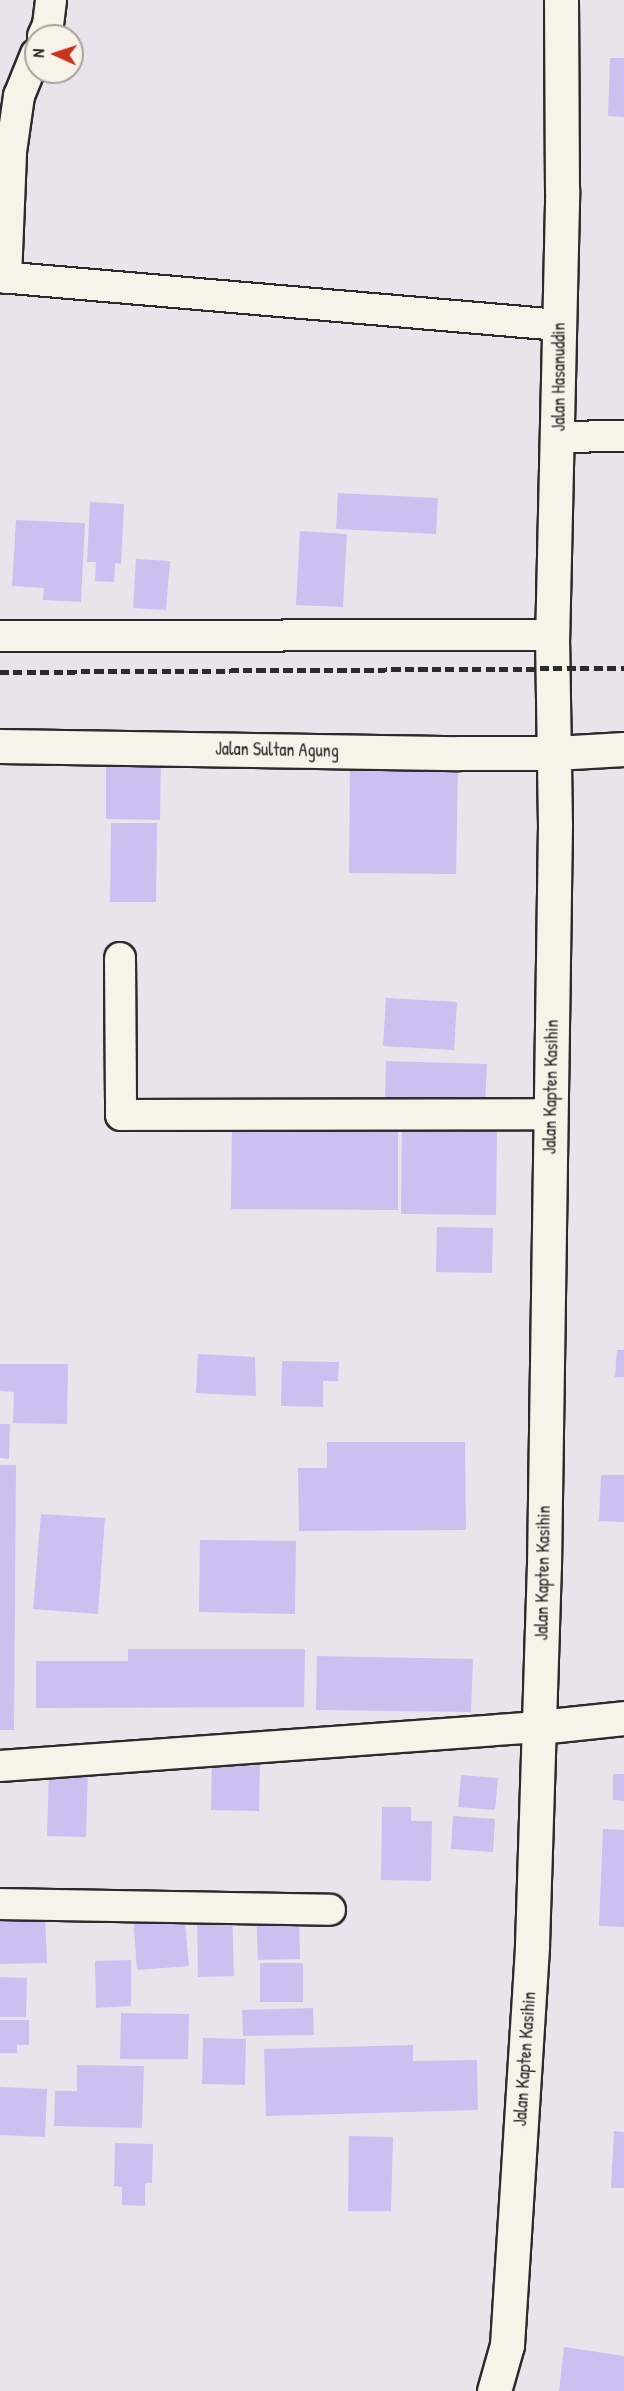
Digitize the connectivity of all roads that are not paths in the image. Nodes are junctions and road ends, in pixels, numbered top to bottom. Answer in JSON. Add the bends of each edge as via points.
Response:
{"nodes":[{"id":1,"x":51,"y":0,"type":"edge"},
{"id":2,"x":561,"y":0,"type":"edge"},
{"id":3,"x":48,"y":24,"type":"edge"},
{"id":4,"x":24,"y":84,"type":"edge"},
{"id":5,"x":3,"y":278,"type":"edge"},
{"id":6,"x":559,"y":325,"type":"junction"},
{"id":7,"x":624,"y":436,"type":"edge"},
{"id":8,"x":558,"y":437,"type":"junction"},
{"id":9,"x":552,"y":635,"type":"junction"},
{"id":10,"x":0,"y":636,"type":"edge"},
{"id":11,"x":0,"y":746,"type":"edge"},
{"id":12,"x":624,"y":749,"type":"edge"},
{"id":13,"x":555,"y":753,"type":"junction"},
{"id":14,"x":120,"y":958,"type":"dead end"},
{"id":15,"x":550,"y":1114,"type":"junction"},
{"id":16,"x":624,"y":1718,"type":"edge"},
{"id":17,"x":539,"y":1727,"type":"junction"},
{"id":18,"x":0,"y":1766,"type":"edge"},
{"id":19,"x":0,"y":1904,"type":"edge"},
{"id":20,"x":330,"y":1910,"type":"dead end"},
{"id":21,"x":494,"y":2391,"type":"edge"}],
"edges":[{"from":1,"to":3,"type":"street"},
{"from":2,"to":6,"type":"main road","name":"Jalan Hasanuddin"},
{"from":4,"to":5,"type":"street","via":[[10,152]]},
{"from":5,"to":6,"type":"street"},
{"from":6,"to":8,"type":"main road","name":"Jalan Hasanuddin"},
{"from":7,"to":8,"type":"street"},
{"from":8,"to":9,"type":"main road","name":"Jalan Hasanuddin"},
{"from":9,"to":10,"type":"street"},
{"from":9,"to":13,"type":"main road","name":"Jalan Hasanuddin"},
{"from":11,"to":13,"type":"main road","name":"Jalan Sultan Agung"},
{"from":12,"to":13,"type":"main road","name":"Jalan Sultan Agung"},
{"from":13,"to":15,"type":"main road","name":"Jalan Kapten Kasihin"},
{"from":14,"to":15,"type":"street","via":[[121,1115]]},
{"from":15,"to":17,"type":"main road","name":"Jalan Kapten Kasihin"},
{"from":16,"to":17,"type":"main road"},
{"from":17,"to":18,"type":"street"},
{"from":17,"to":21,"type":"main road","name":"Jalan Kapten Kasihin","via":[[532,1945],[507,2345]]},
{"from":19,"to":20,"type":"street"}]}
